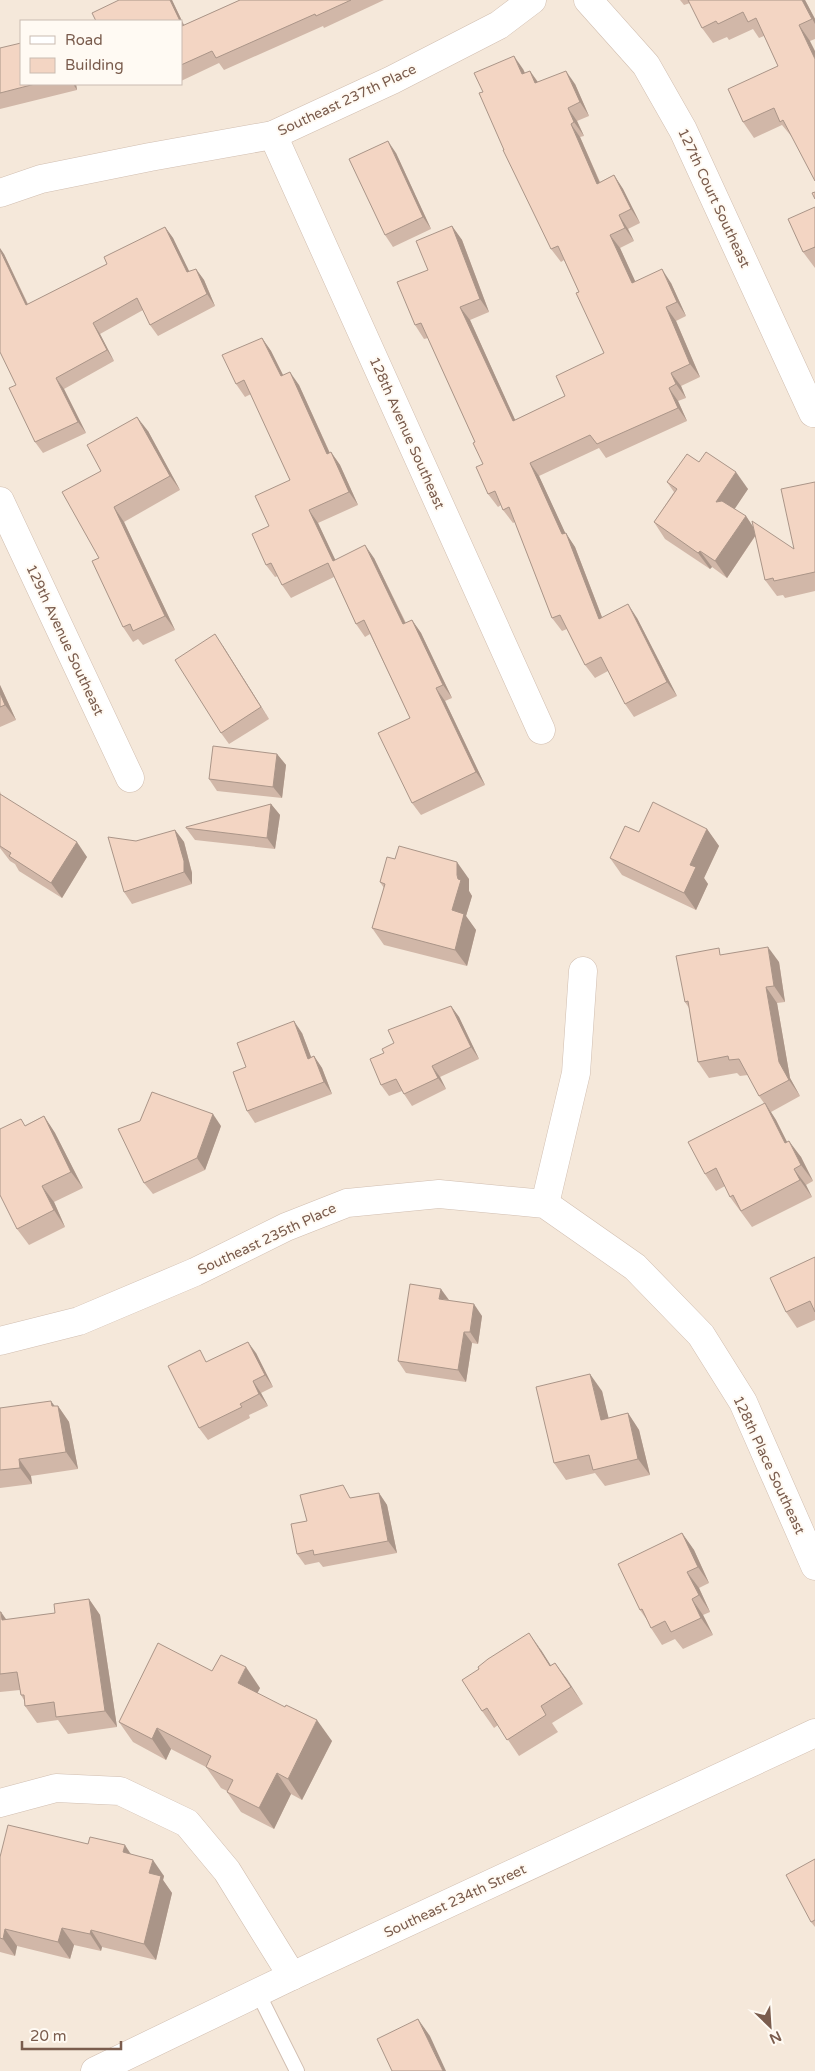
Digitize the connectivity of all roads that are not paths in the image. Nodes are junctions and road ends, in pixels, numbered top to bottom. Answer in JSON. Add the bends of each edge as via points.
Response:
{"nodes":[{"id":1,"x":532,"y":0,"type":"edge"},
{"id":2,"x":588,"y":0,"type":"edge"},
{"id":3,"x":273,"y":135,"type":"junction"},
{"id":4,"x":0,"y":193,"type":"edge"},
{"id":5,"x":813,"y":413,"type":"dead end"},
{"id":6,"x":0,"y":502,"type":"edge"},
{"id":7,"x":541,"y":730,"type":"dead end"},
{"id":8,"x":130,"y":778,"type":"dead end"},
{"id":9,"x":583,"y":971,"type":"dead end"},
{"id":10,"x":545,"y":1204,"type":"junction"},
{"id":11,"x":0,"y":1341,"type":"edge"},
{"id":12,"x":815,"y":1566,"type":"edge"},
{"id":13,"x":815,"y":1733,"type":"edge"},
{"id":14,"x":0,"y":1803,"type":"edge"},
{"id":15,"x":292,"y":1976,"type":"junction"},
{"id":16,"x":258,"y":1993,"type":"junction"},
{"id":17,"x":95,"y":2071,"type":"edge"},
{"id":18,"x":297,"y":2071,"type":"edge"}],
"edges":[{"from":1,"to":3,"type":"street","name":"Southeast 237th Place","via":[[499,25]]},
{"from":2,"to":5,"type":"street","name":"127th Court Southeast","via":[[646,66],[683,130]]},
{"from":3,"to":4,"type":"street","name":"Southeast 237th Place","via":[[41,179]]},
{"from":3,"to":7,"type":"street","name":"128th Avenue Southeast"},
{"from":6,"to":8,"type":"street","name":"129th Avenue Southeast"},
{"from":9,"to":10,"type":"street","via":[[576,1073]]},
{"from":10,"to":11,"type":"street","name":"Southeast 235th Place","via":[[439,1194],[347,1203],[286,1227],[195,1272],[79,1322]]},
{"from":10,"to":12,"type":"street","name":"128th Place Southeast","via":[[635,1267],[701,1335],[743,1402]]},
{"from":13,"to":15,"type":"street","name":"Southeast 234th Street"},
{"from":14,"to":15,"type":"street","via":[[56,1788],[120,1792],[187,1823],[227,1871]]},
{"from":15,"to":16,"type":"street","name":"Southeast 234th Street"},
{"from":16,"to":17,"type":"street","name":"Southeast 234th Street"},
{"from":16,"to":18,"type":"lane"}]}
